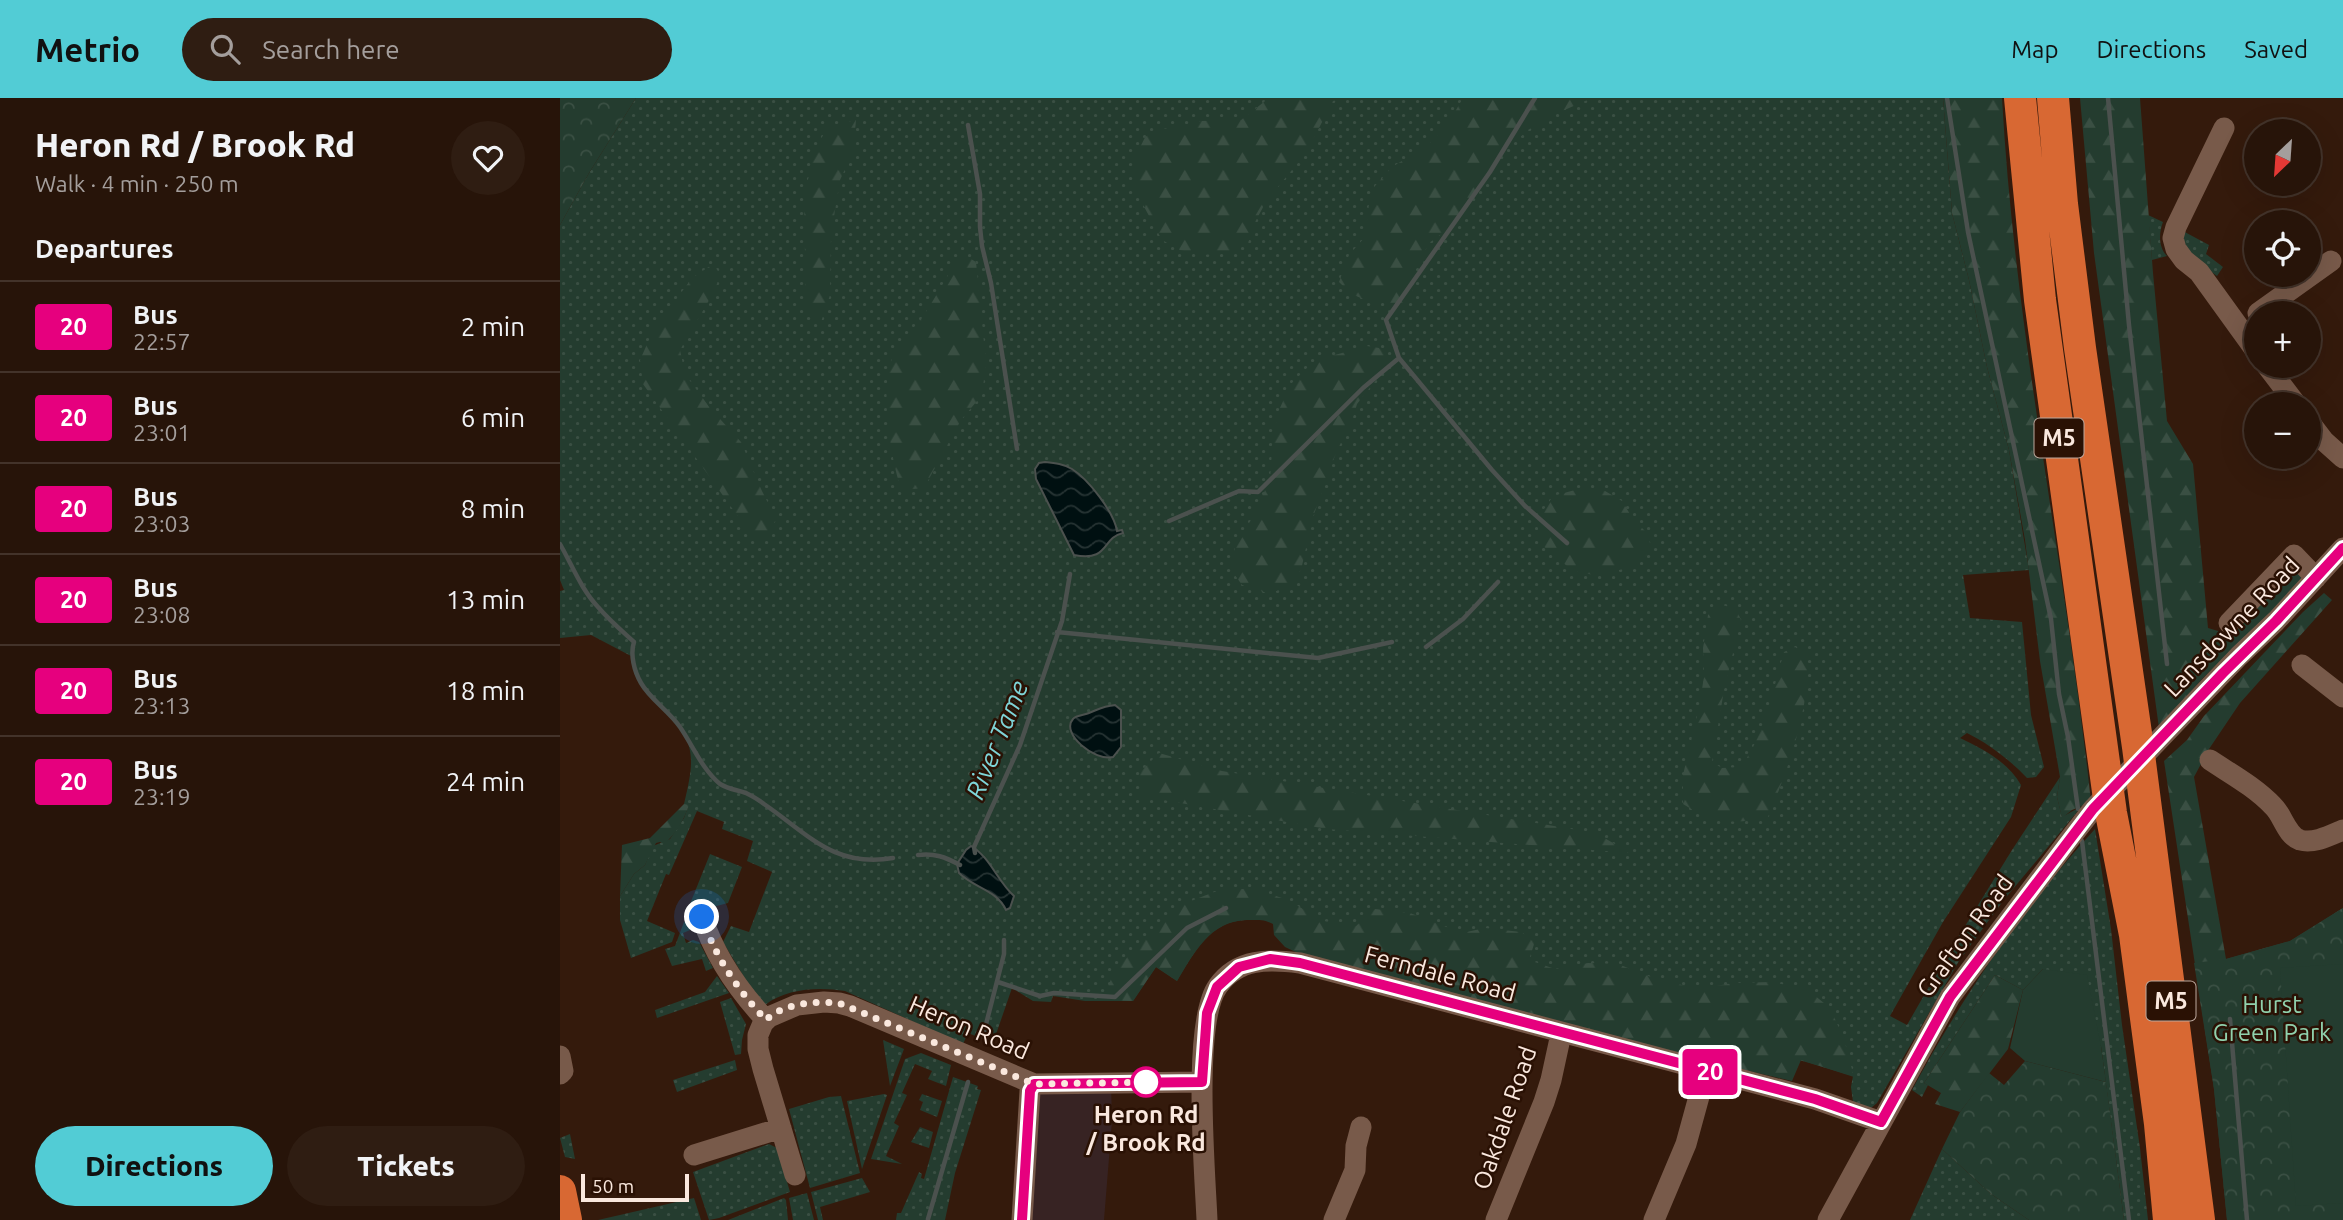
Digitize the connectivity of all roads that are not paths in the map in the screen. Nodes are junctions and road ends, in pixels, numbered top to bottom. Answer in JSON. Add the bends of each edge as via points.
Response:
{"nodes":[{"id":1,"x":2020,"y":98,"type":"edge"},
{"id":2,"x":2053,"y":98,"type":"edge"},
{"id":3,"x":2224,"y":128,"type":"dead end"},
{"id":4,"x":2331,"y":261,"type":"dead end"},
{"id":5,"x":2275,"y":301,"type":"edge"},
{"id":6,"x":2244,"y":324,"type":"edge"},
{"id":7,"x":2238,"y":328,"type":"junction"},
{"id":8,"x":2244,"y":336,"type":"edge"},
{"id":9,"x":2276,"y":378,"type":"edge"},
{"id":10,"x":2287,"y":392,"type":"edge"},
{"id":11,"x":2321,"y":437,"type":"edge"},
{"id":12,"x":2343,"y":458,"type":"edge"},
{"id":13,"x":2343,"y":548,"type":"edge"},
{"id":14,"x":2316,"y":578,"type":"junction"},
{"id":15,"x":2229,"y":623,"type":"dead end"},
{"id":16,"x":2302,"y":665,"type":"dead end"},
{"id":17,"x":2343,"y":697,"type":"edge"},
{"id":18,"x":2148,"y":744,"type":"junction"},
{"id":19,"x":2210,"y":760,"type":"dead end"},
{"id":20,"x":2343,"y":830,"type":"edge"},
{"id":21,"x":701,"y":927,"type":"dead end"},
{"id":22,"x":766,"y":1020,"type":"junction"},
{"id":23,"x":1562,"y":1034,"type":"junction"},
{"id":24,"x":560,"y":1056,"type":"edge"},
{"id":25,"x":1706,"y":1071,"type":"junction"},
{"id":26,"x":560,"y":1074,"type":"edge"},
{"id":27,"x":1202,"y":1082,"type":"junction"},
{"id":28,"x":1034,"y":1084,"type":"junction"},
{"id":29,"x":1881,"y":1122,"type":"junction"},
{"id":30,"x":1361,"y":1127,"type":"dead end"},
{"id":31,"x":781,"y":1128,"type":"junction"},
{"id":32,"x":694,"y":1154,"type":"dead end"},
{"id":33,"x":795,"y":1175,"type":"dead end"},
{"id":34,"x":560,"y":1191,"type":"edge"},
{"id":35,"x":566,"y":1220,"type":"edge"},
{"id":36,"x":1023,"y":1220,"type":"edge"},
{"id":37,"x":1207,"y":1220,"type":"edge"},
{"id":38,"x":1335,"y":1220,"type":"edge"},
{"id":39,"x":1496,"y":1220,"type":"edge"},
{"id":40,"x":1654,"y":1220,"type":"edge"},
{"id":41,"x":1828,"y":1220,"type":"edge"},
{"id":42,"x":2169,"y":1220,"type":"edge"},
{"id":43,"x":2199,"y":1220,"type":"edge"}],
"edges":[{"from":1,"to":42,"type":"highway","number":"M5","via":[[2040,300],[2111,813],[2135,935]]},
{"from":2,"to":18,"type":"highway","number":"M5","via":[[2078,335]]},
{"from":3,"to":7,"type":"street","via":[[2173,239],[2184,260],[2199,272]]},
{"from":4,"to":5,"type":"street"},
{"from":6,"to":7,"type":"street"},
{"from":7,"to":8,"type":"street"},
{"from":9,"to":10,"type":"street"},
{"from":11,"to":12,"type":"street"},
{"from":13,"to":14,"type":"street","name":"Lansdowne Road"},
{"from":14,"to":15,"type":"street","via":[[2294,555]]},
{"from":14,"to":18,"type":"street","name":"Lansdowne Road"},
{"from":16,"to":17,"type":"street"},
{"from":18,"to":29,"type":"street","name":"Grafton Road","via":[[1950,997]]},
{"from":18,"to":43,"type":"highway","number":"M5","via":[[2142,782]]},
{"from":19,"to":20,"type":"street","via":[[2274,807],[2299,840],[2312,841]]},
{"from":21,"to":22,"type":"street","via":[[735,985]]},
{"from":22,"to":28,"type":"street","name":"Heron Road","via":[[797,1005],[839,1003]]},
{"from":22,"to":31,"type":"street","via":[[758,1035],[758,1049]]},
{"from":23,"to":25,"type":"street","name":"Ferndale Road"},
{"from":23,"to":27,"type":"street","name":"Ferndale Road","via":[[1300,963],[1270,959],[1239,967],[1217,987],[1207,1013]]},
{"from":23,"to":39,"type":"street","name":"Oakdale Road","via":[[1544,1102]]},
{"from":24,"to":26,"type":"street"},
{"from":25,"to":29,"type":"street","name":"Ferndale Road","via":[[1815,1099]]},
{"from":25,"to":40,"type":"street","via":[[1685,1144]]},
{"from":27,"to":28,"type":"street","name":"Heron Road"},
{"from":27,"to":37,"type":"street","name":"Ferndale Road"},
{"from":28,"to":36,"type":"street"},
{"from":29,"to":41,"type":"street","name":"Grafton Road"},
{"from":30,"to":38,"type":"street","via":[[1353,1178]]},
{"from":31,"to":32,"type":"street"},
{"from":31,"to":33,"type":"street"},
{"from":34,"to":35,"type":"highway"}]}
